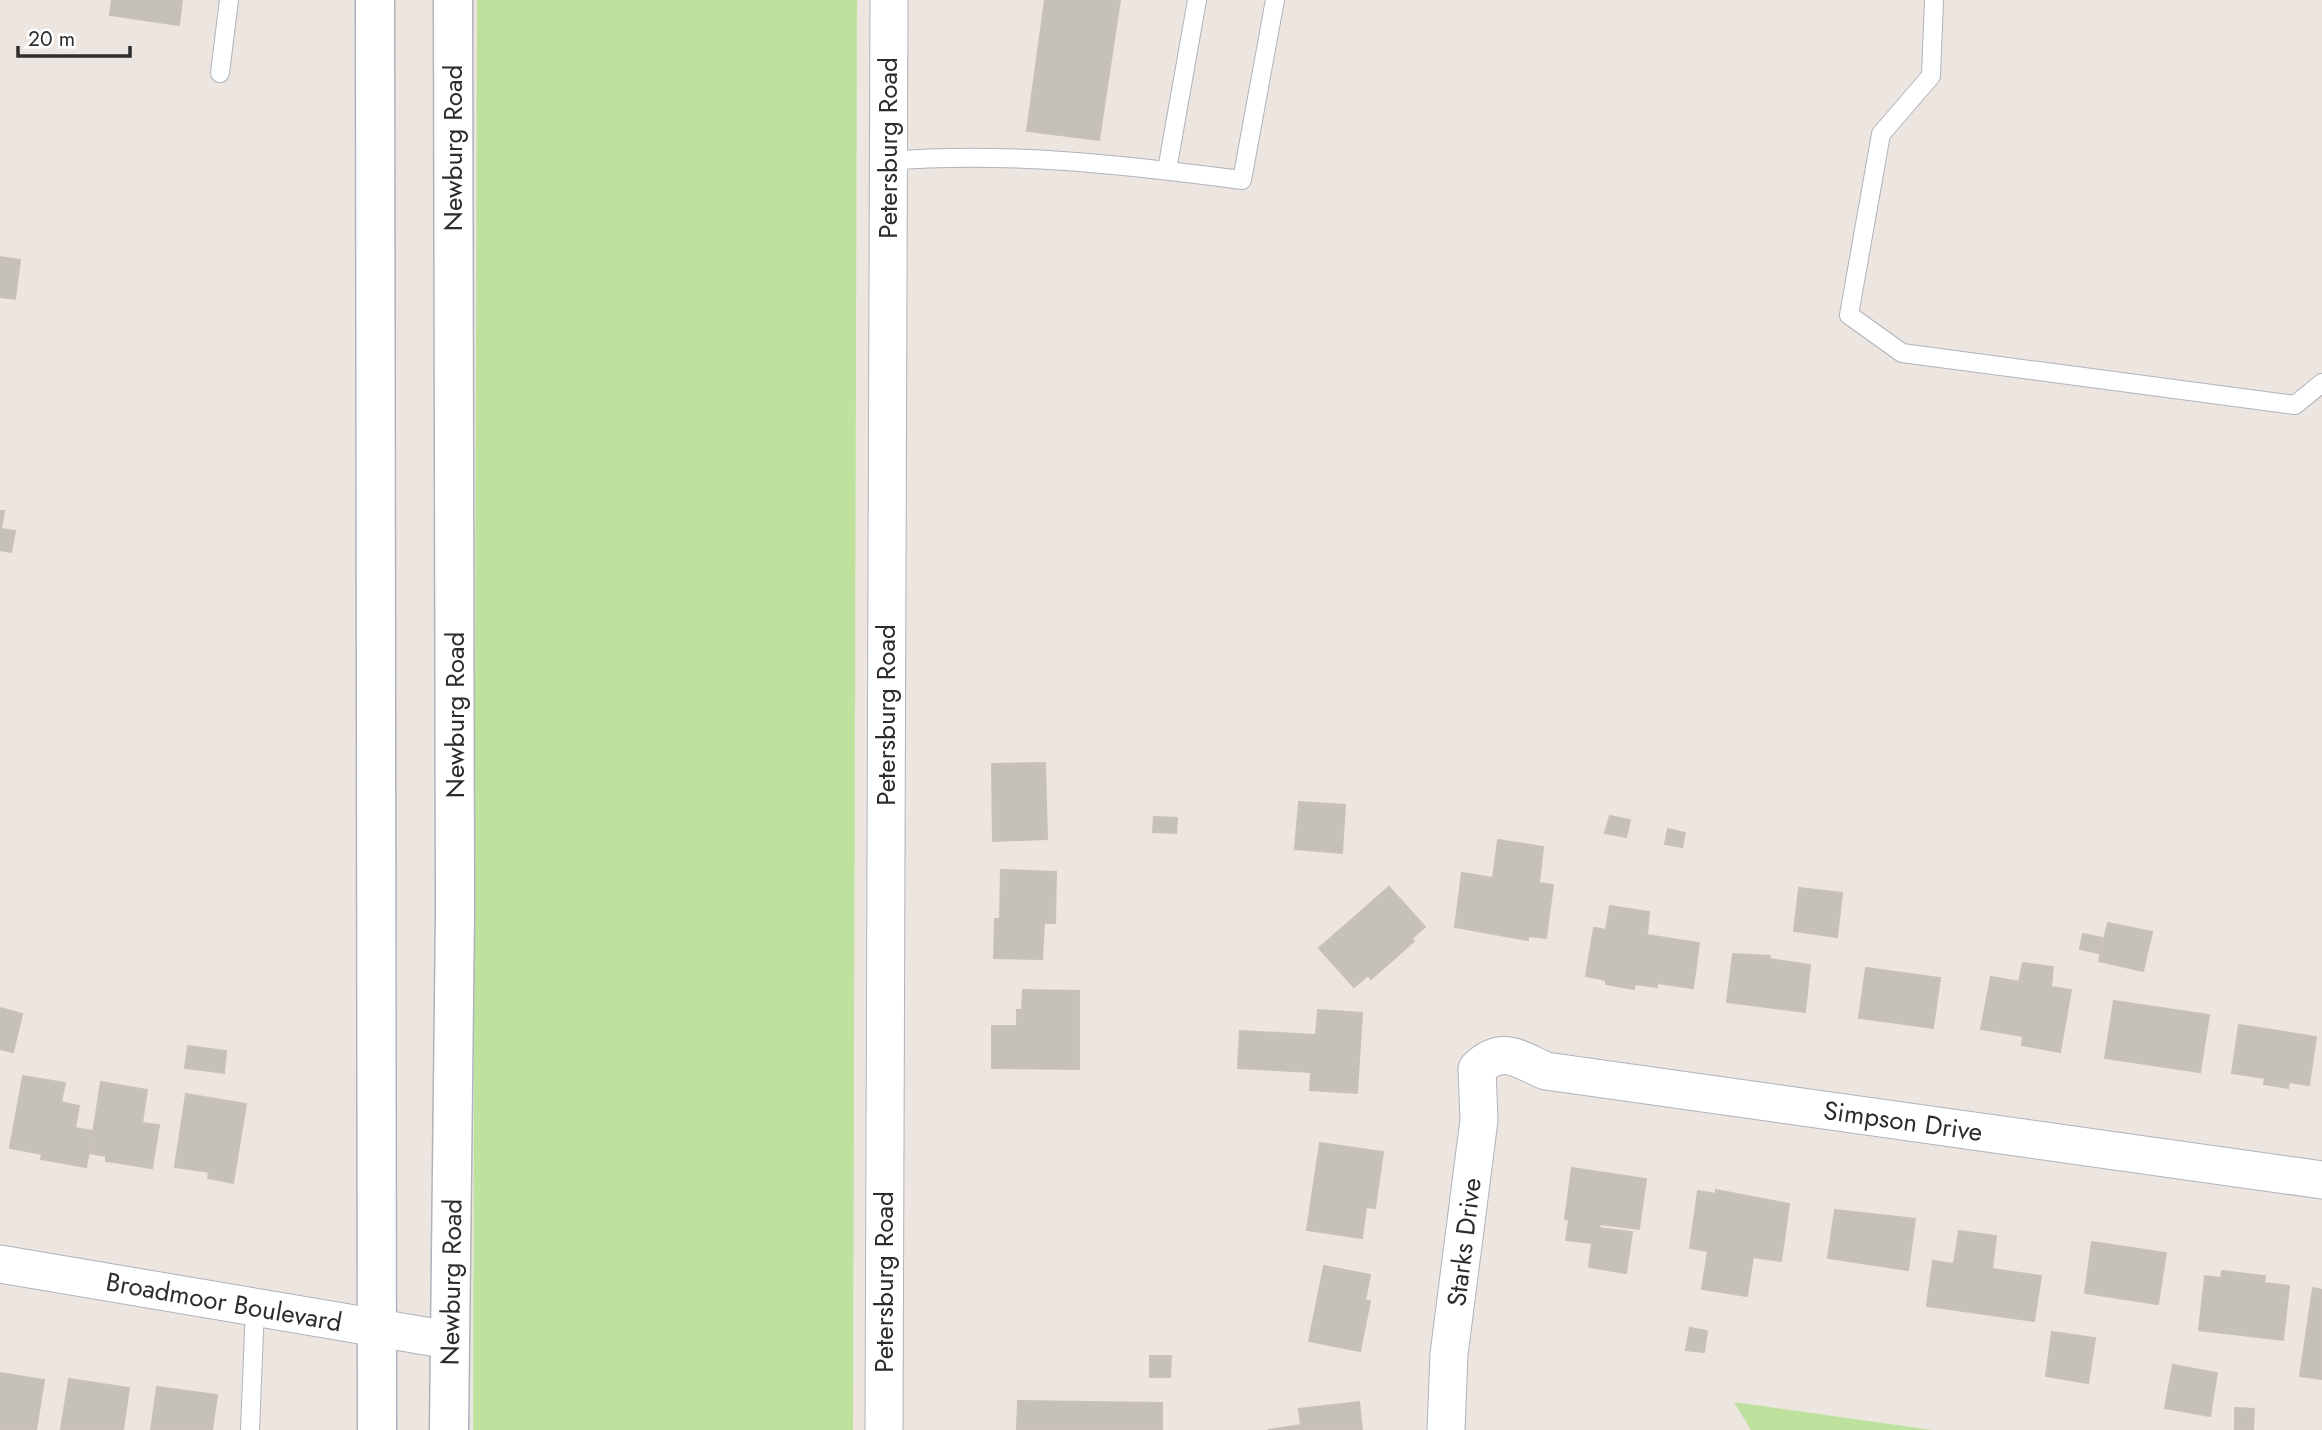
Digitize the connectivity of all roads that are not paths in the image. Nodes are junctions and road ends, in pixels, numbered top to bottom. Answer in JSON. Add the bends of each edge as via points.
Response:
{"nodes":[{"id":1,"x":229,"y":0,"type":"edge"},
{"id":2,"x":375,"y":0,"type":"edge"},
{"id":3,"x":453,"y":0,"type":"edge"},
{"id":4,"x":888,"y":0,"type":"edge"},
{"id":5,"x":1198,"y":0,"type":"edge"},
{"id":6,"x":1275,"y":0,"type":"edge"},
{"id":7,"x":1934,"y":0,"type":"edge"},
{"id":8,"x":220,"y":73,"type":"dead end"},
{"id":9,"x":888,"y":161,"type":"junction"},
{"id":10,"x":1167,"y":170,"type":"junction"},
{"id":11,"x":2322,"y":383,"type":"edge"},
{"id":12,"x":1488,"y":1058,"type":"joint"},
{"id":13,"x":2322,"y":1180,"type":"edge"},
{"id":14,"x":0,"y":1264,"type":"edge"},
{"id":15,"x":254,"y":1307,"type":"junction"},
{"id":16,"x":378,"y":1328,"type":"junction"},
{"id":17,"x":449,"y":1340,"type":"junction"},
{"id":18,"x":250,"y":1430,"type":"edge"},
{"id":19,"x":377,"y":1430,"type":"edge"},
{"id":20,"x":449,"y":1430,"type":"edge"},
{"id":21,"x":884,"y":1430,"type":"edge"},
{"id":22,"x":1446,"y":1430,"type":"edge"}],
"edges":[{"from":1,"to":8,"type":"lane"},
{"from":2,"to":16,"type":"main road"},
{"from":3,"to":17,"type":"main road","name":"Newburg Road","via":[[455,927]]},
{"from":4,"to":9,"type":"street","name":"Petersburg Road"},
{"from":5,"to":10,"type":"lane"},
{"from":6,"to":10,"type":"lane","via":[[1241,180]]},
{"from":7,"to":11,"type":"lane","via":[[1931,76],[1881,134],[1849,315],[1902,353],[2295,405]]},
{"from":9,"to":10,"type":"lane","via":[[951,155]]},
{"from":9,"to":21,"type":"street","name":"Petersburg Road"},
{"from":12,"to":13,"type":"street","name":"Simpson Drive","via":[[1503,1053],[1546,1071]]},
{"from":12,"to":22,"type":"street","name":"Starks Drive","via":[[1477,1069],[1479,1120],[1449,1354]]},
{"from":14,"to":15,"type":"street","name":"Broadmoor Boulevard"},
{"from":15,"to":16,"type":"street","name":"Broadmoor Boulevard"},
{"from":15,"to":18,"type":"lane"},
{"from":16,"to":17,"type":"street","name":"Broadmoor Boulevard"},
{"from":16,"to":19,"type":"main road"},
{"from":17,"to":20,"type":"main road","name":"Newburg Road"}]}
